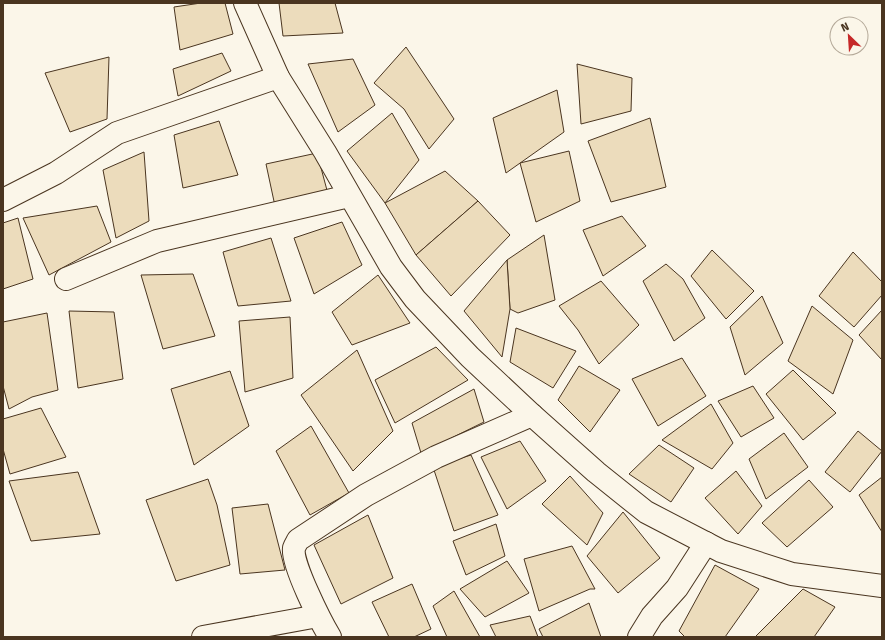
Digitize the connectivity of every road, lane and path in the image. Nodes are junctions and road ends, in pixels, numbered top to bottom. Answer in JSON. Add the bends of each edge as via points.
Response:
{"nodes":[{"id":1,"x":245,"y":3,"type":"edge"},
{"id":2,"x":278,"y":77,"type":"junction"},
{"id":3,"x":349,"y":196,"type":"junction"},
{"id":4,"x":3,"y":200,"type":"edge"},
{"id":5,"x":66,"y":279,"type":"dead end"},
{"id":6,"x":532,"y":415,"type":"junction"},
{"id":7,"x":706,"y":543,"type":"junction"},
{"id":8,"x":882,"y":586,"type":"edge"},
{"id":9,"x":318,"y":616,"type":"junction"},
{"id":10,"x":203,"y":637,"type":"edge"},
{"id":11,"x":330,"y":637,"type":"edge"},
{"id":12,"x":639,"y":637,"type":"edge"}],
"edges":[{"from":1,"to":2,"type":"street"},
{"from":2,"to":3,"type":"street"},
{"from":2,"to":4,"type":"street","via":[[117,134],[56,173]]},
{"from":3,"to":5,"type":"street","via":[[157,242]]},
{"from":3,"to":6,"type":"street","via":[[391,267],[415,299],[470,357]]},
{"from":6,"to":7,"type":"street","via":[[646,512]]},
{"from":6,"to":9,"type":"street","via":[[436,457],[366,495],[298,540],[294,548],[296,560]]},
{"from":7,"to":8,"type":"street","via":[[721,551],[792,574]]},
{"from":7,"to":12,"type":"street","via":[[677,588],[652,616]]},
{"from":9,"to":10,"type":"street"},
{"from":9,"to":11,"type":"street"}]}
